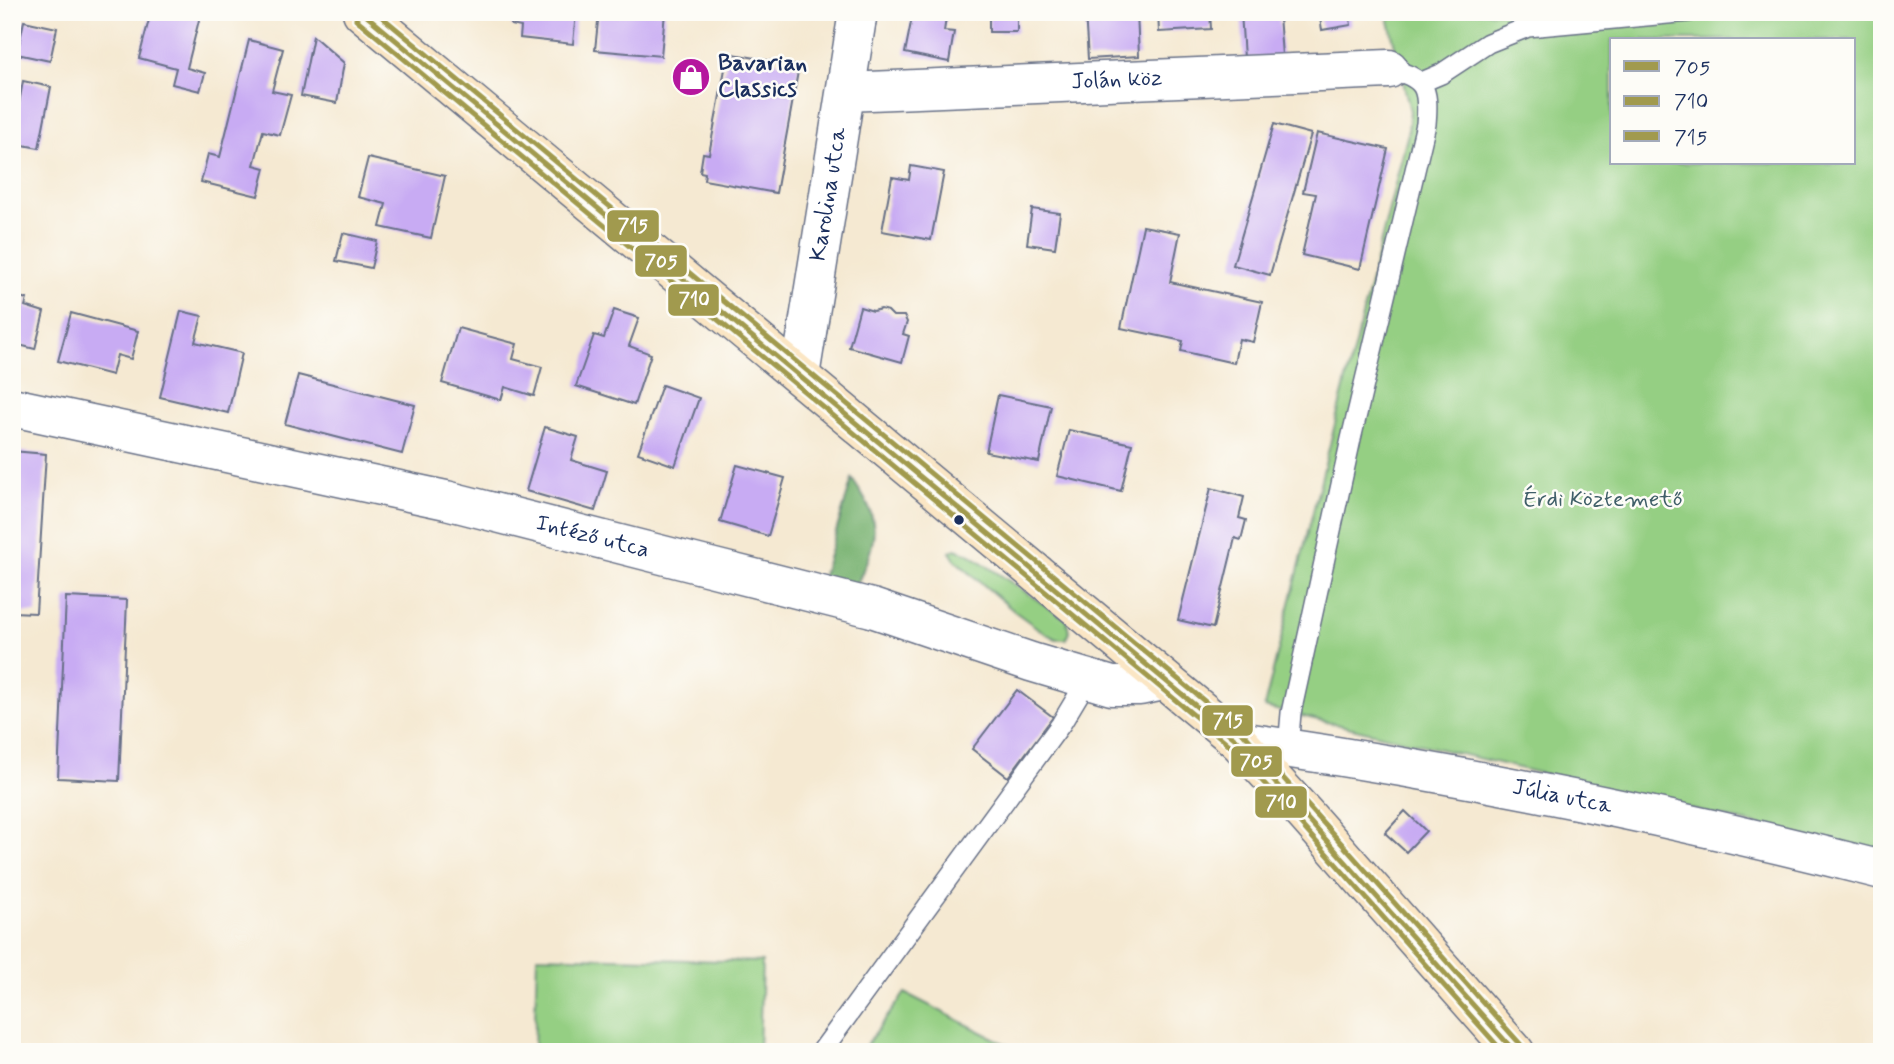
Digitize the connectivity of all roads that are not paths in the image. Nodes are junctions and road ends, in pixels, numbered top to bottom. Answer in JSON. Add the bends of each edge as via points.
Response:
{"nodes":[{"id":1,"x":362,"y":12,"type":"edge"},
{"id":2,"x":858,"y":12,"type":"edge"},
{"id":3,"x":1689,"y":12,"type":"edge"},
{"id":4,"x":1406,"y":76,"type":"junction"},
{"id":5,"x":846,"y":92,"type":"junction"},
{"id":6,"x":800,"y":376,"type":"junction"},
{"id":7,"x":12,"y":407,"type":"edge"},
{"id":8,"x":1088,"y":679,"type":"junction"},
{"id":9,"x":1164,"y":681,"type":"junction"},
{"id":10,"x":1238,"y":741,"type":"junction"},
{"id":11,"x":1287,"y":748,"type":"junction"},
{"id":12,"x":1882,"y":870,"type":"edge"},
{"id":13,"x":821,"y":1052,"type":"edge"},
{"id":14,"x":1515,"y":1052,"type":"edge"}],
"edges":[{"from":1,"to":6,"type":"main road"},
{"from":2,"to":5,"type":"street","name":"Karolina utca"},
{"from":3,"to":4,"type":"lane","via":[[1528,27],[1488,43],[1441,74]]},
{"from":4,"to":5,"type":"street","name":"Jolán köz"},
{"from":4,"to":11,"type":"lane","via":[[1428,99],[1426,124],[1351,439]]},
{"from":5,"to":6,"type":"street","name":"Karolina utca"},
{"from":6,"to":9,"type":"main road"},
{"from":7,"to":8,"type":"street","name":"Intéző utca","via":[[473,507],[872,608]]},
{"from":8,"to":9,"type":"street","name":"Intéző utca","via":[[1112,686]]},
{"from":8,"to":13,"type":"lane","via":[[1061,724]]},
{"from":9,"to":10,"type":"main road"},
{"from":10,"to":11,"type":"street","name":"Júlia utca"},
{"from":10,"to":14,"type":"main road"},
{"from":11,"to":12,"type":"street","name":"Júlia utca","via":[[1484,780]]}]}
